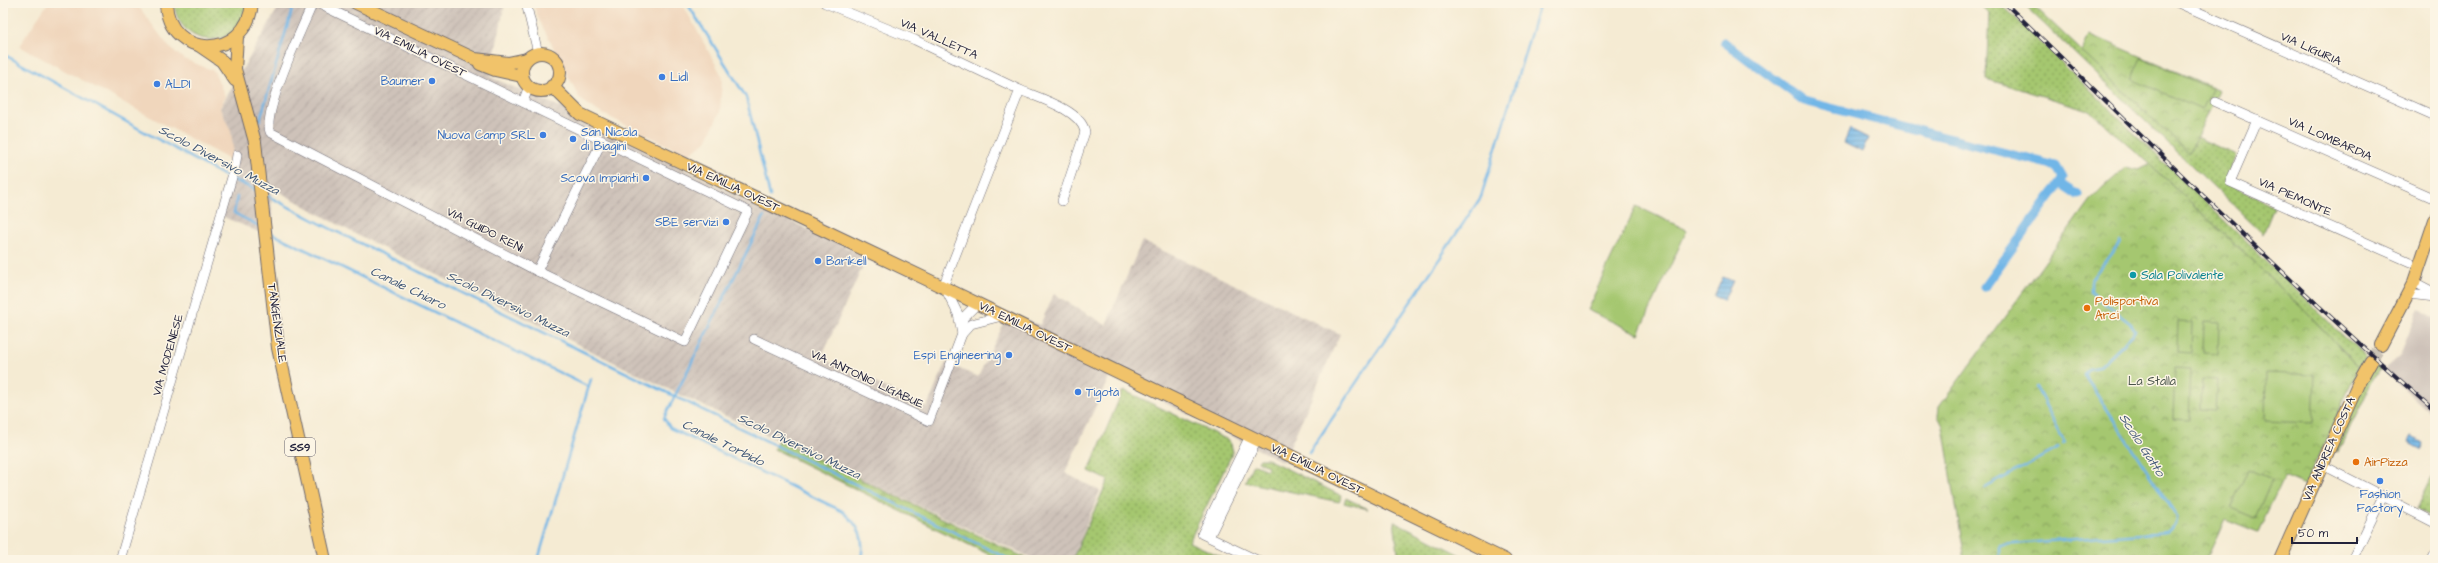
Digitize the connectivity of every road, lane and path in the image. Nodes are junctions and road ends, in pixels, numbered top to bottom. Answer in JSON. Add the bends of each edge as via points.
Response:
{"nodes":[{"id":1,"x":166,"y":3,"type":"edge"},
{"id":2,"x":252,"y":3,"type":"edge"},
{"id":3,"x":313,"y":3,"type":"edge"},
{"id":4,"x":317,"y":3,"type":"edge"},
{"id":5,"x":356,"y":3,"type":"edge"},
{"id":6,"x":526,"y":3,"type":"edge"},
{"id":7,"x":825,"y":3,"type":"edge"},
{"id":8,"x":2178,"y":3,"type":"edge"},
{"id":9,"x":237,"y":37,"type":"junction"},
{"id":10,"x":199,"y":46,"type":"junction"},
{"id":11,"x":532,"y":56,"type":"junction"},
{"id":12,"x":475,"y":59,"type":"junction"},
{"id":13,"x":526,"y":81,"type":"junction"},
{"id":14,"x":239,"y":86,"type":"junction"},
{"id":15,"x":552,"y":86,"type":"junction"},
{"id":16,"x":1020,"y":90,"type":"junction"},
{"id":17,"x":523,"y":102,"type":"junction"},
{"id":18,"x":2215,"y":102,"type":"dead end"},
{"id":19,"x":2435,"y":116,"type":"edge"},
{"id":20,"x":2257,"y":120,"type":"junction"},
{"id":21,"x":602,"y":141,"type":"junction"},
{"id":22,"x":237,"y":155,"type":"dead end"},
{"id":23,"x":2435,"y":199,"type":"edge"},
{"id":24,"x":1062,"y":201,"type":"dead end"},
{"id":25,"x":2435,"y":220,"type":"edge"},
{"id":26,"x":2410,"y":262,"type":"dead end"},
{"id":27,"x":537,"y":271,"type":"junction"},
{"id":28,"x":2414,"y":282,"type":"junction"},
{"id":29,"x":944,"y":287,"type":"junction"},
{"id":30,"x":2435,"y":293,"type":"edge"},
{"id":31,"x":2408,"y":294,"type":"junction"},
{"id":32,"x":2435,"y":297,"type":"edge"},
{"id":33,"x":977,"y":304,"type":"junction"},
{"id":34,"x":1002,"y":316,"type":"junction"},
{"id":35,"x":965,"y":327,"type":"junction"},
{"id":36,"x":754,"y":339,"type":"dead end"},
{"id":37,"x":685,"y":342,"type":"joint"},
{"id":38,"x":2381,"y":345,"type":"tunnel mouth"},
{"id":39,"x":2371,"y":361,"type":"tunnel mouth"},
{"id":40,"x":1254,"y":438,"type":"junction"},
{"id":41,"x":2322,"y":465,"type":"junction"},
{"id":42,"x":2383,"y":496,"type":"junction"},
{"id":43,"x":2435,"y":523,"type":"edge"},
{"id":44,"x":2435,"y":554,"type":"edge"},
{"id":45,"x":120,"y":560,"type":"edge"},
{"id":46,"x":325,"y":560,"type":"edge"},
{"id":47,"x":1257,"y":560,"type":"edge"},
{"id":48,"x":1505,"y":560,"type":"edge"},
{"id":49,"x":2280,"y":560,"type":"edge"},
{"id":50,"x":2352,"y":560,"type":"edge"},
{"id":51,"x":2432,"y":560,"type":"edge"}],
"edges":[{"from":1,"to":10,"type":"main road","name":"TANGENZIALE","via":[[167,14],[179,35]]},
{"from":2,"to":9,"type":"main road","via":[[248,21]]},
{"from":3,"to":27,"type":"street","name":"VIA GUIDO RENI","via":[[283,72],[268,123],[270,132]]},
{"from":4,"to":17,"type":"street","name":"VIA EMILIA OVEST"},
{"from":5,"to":12,"type":"main road","name":"VIA EMILIA OVEST"},
{"from":6,"to":11,"type":"street"},
{"from":7,"to":16,"type":"street","name":"VIA VALLETTA","via":[[915,40]]},
{"from":8,"to":19,"type":"street","name":"VIA LIGURIA"},
{"from":9,"to":10,"type":"main road","via":[[219,46]]},
{"from":9,"to":14,"type":"main road","name":"TANGENZIALE","via":[[235,69]]},
{"from":10,"to":14,"type":"main road","name":"TANGENZIALE","via":[[222,62]]},
{"from":11,"to":12,"type":"main road","name":"VIA EMILIA OVEST","via":[[508,63]]},
{"from":11,"to":13,"type":"main road","via":[[523,64]]},
{"from":11,"to":15,"type":"main road","via":[[550,55],[558,64],[559,76]]},
{"from":12,"to":13,"type":"main road","name":"VIA EMILIA OVEST","via":[[481,66]]},
{"from":13,"to":15,"type":"main road","via":[[541,90]]},
{"from":13,"to":17,"type":"street"},
{"from":14,"to":46,"type":"main road","name":"TANGENZIALE","number":"SS9","via":[[254,138],[261,180],[278,348]]},
{"from":15,"to":29,"type":"main road","name":"VIA EMILIA OVEST","via":[[580,114]]},
{"from":16,"to":24,"type":"street","name":"VIA VALLETTA","via":[[1073,114],[1084,128],[1085,132]]},
{"from":16,"to":29,"type":"street"},
{"from":17,"to":21,"type":"street","name":"VIA EMILIA OVEST"},
{"from":18,"to":20,"type":"street","name":"VIA LOMBARDIA"},
{"from":20,"to":23,"type":"street","name":"VIA LOMBARDIA"},
{"from":20,"to":26,"type":"street","name":"VIA PIEMONTE","via":[[2230,182]]},
{"from":21,"to":27,"type":"street"},
{"from":21,"to":37,"type":"street","name":"VIA EMILIA OVEST","via":[[748,211]]},
{"from":22,"to":45,"type":"street","name":"VIA MODENESE"},
{"from":25,"to":28,"type":"main road"},
{"from":27,"to":37,"type":"street","name":"VIA GUIDO RENI"},
{"from":28,"to":30,"type":"street"},
{"from":28,"to":31,"type":"main road"},
{"from":29,"to":33,"type":"main road","name":"VIA EMILIA OVEST"},
{"from":29,"to":35,"type":"street"},
{"from":31,"to":32,"type":"street"},
{"from":31,"to":38,"type":"main road"},
{"from":33,"to":34,"type":"main road","name":"VIA EMILIA OVEST"},
{"from":33,"to":35,"type":"street","name":"VIA ANTONIO LIGABUE"},
{"from":34,"to":35,"type":"street"},
{"from":34,"to":40,"type":"main road","name":"VIA EMILIA OVEST"},
{"from":35,"to":36,"type":"street","name":"VIA ANTONIO LIGABUE","via":[[929,421]]},
{"from":39,"to":41,"type":"main road","name":"VIA ANDREA COSTA"},
{"from":40,"to":47,"type":"street","via":[[1206,535]]},
{"from":40,"to":48,"type":"main road","name":"VIA EMILIA OVEST"},
{"from":41,"to":42,"type":"street"},
{"from":41,"to":49,"type":"main road","name":"VIA ANDREA COSTA"},
{"from":42,"to":43,"type":"street"},
{"from":42,"to":50,"type":"street"},
{"from":44,"to":51,"type":"street"}]}
